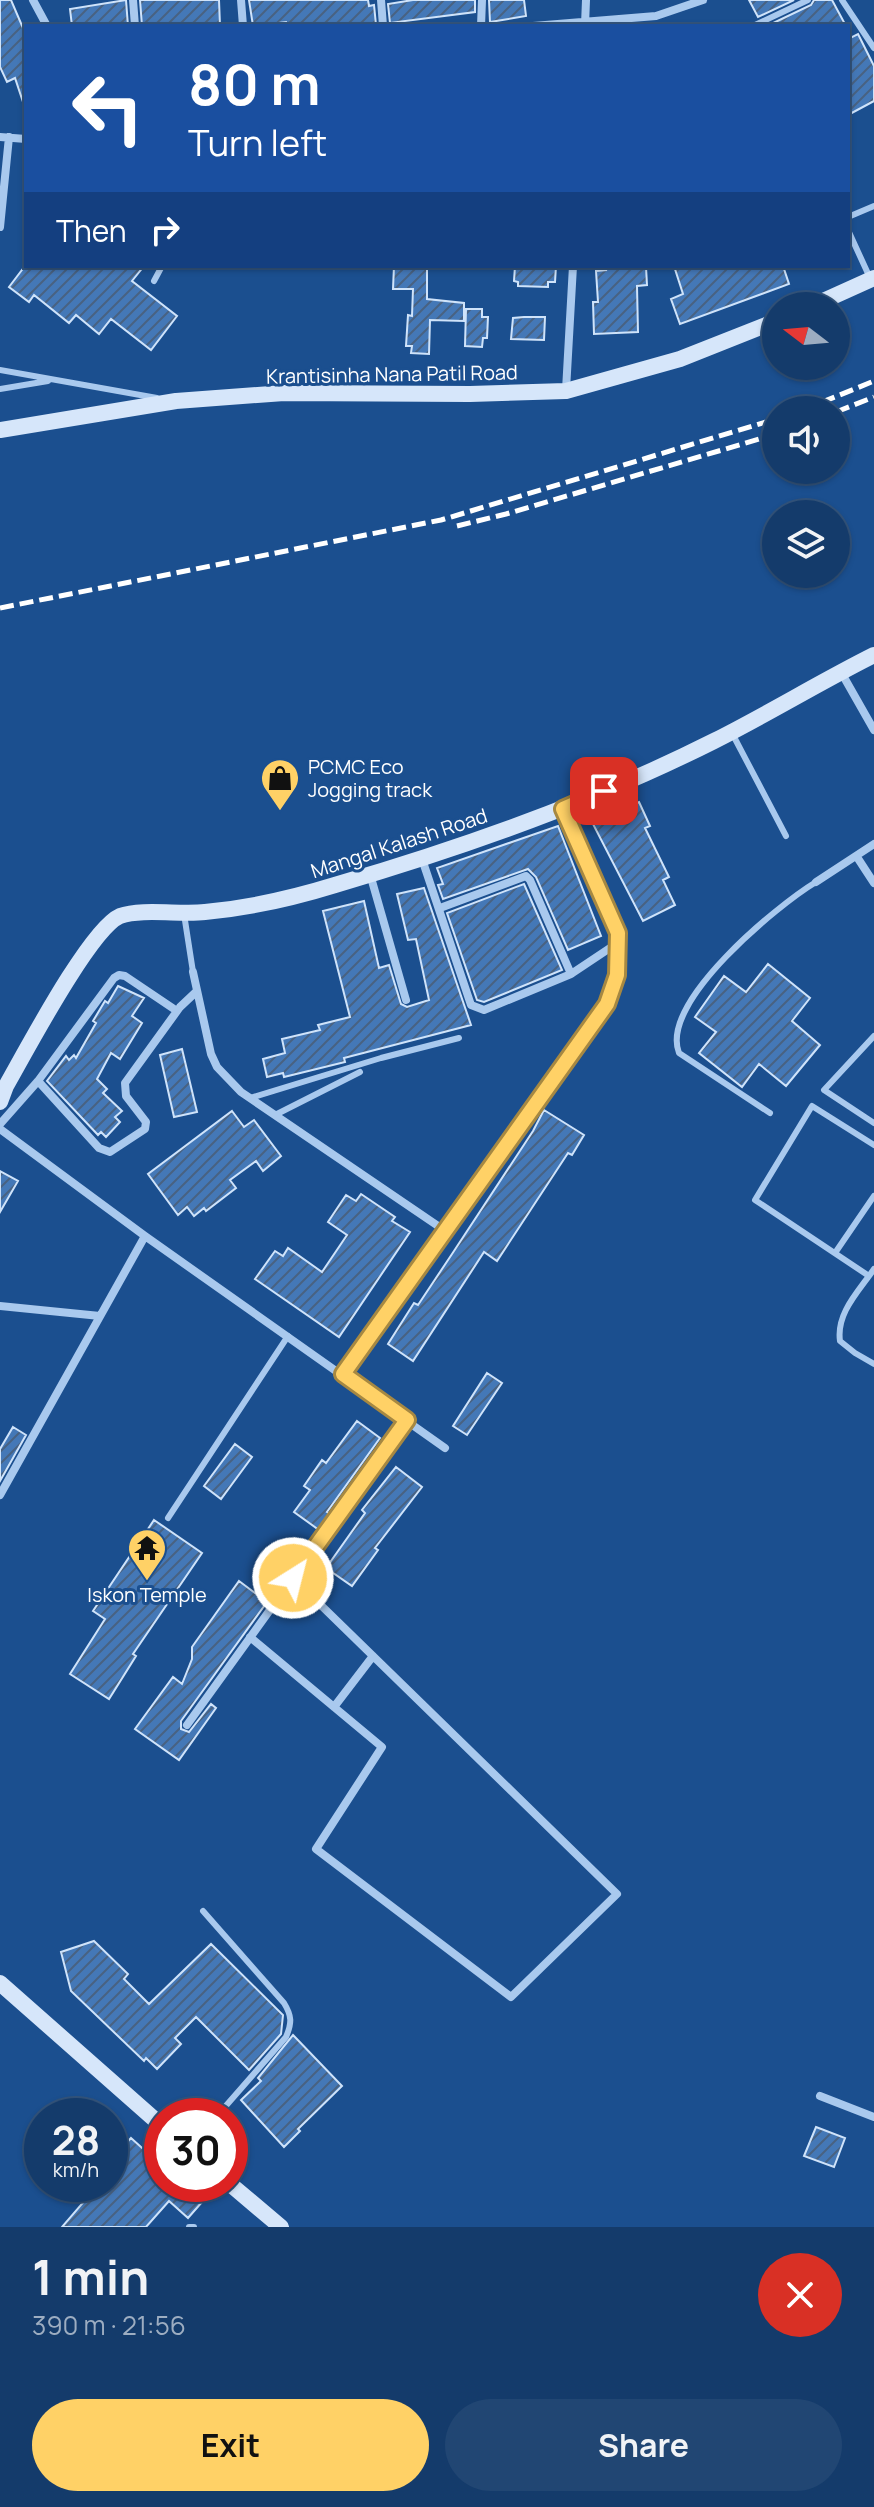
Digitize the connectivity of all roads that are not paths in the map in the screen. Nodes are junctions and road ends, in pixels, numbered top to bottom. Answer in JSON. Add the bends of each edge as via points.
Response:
{"nodes":[{"id":1,"x":33,"y":0,"type":"edge"},
{"id":2,"x":133,"y":0,"type":"edge"},
{"id":3,"x":241,"y":0,"type":"edge"},
{"id":4,"x":381,"y":0,"type":"edge"},
{"id":5,"x":482,"y":0,"type":"edge"},
{"id":6,"x":586,"y":0,"type":"edge"},
{"id":7,"x":703,"y":0,"type":"edge"},
{"id":8,"x":808,"y":0,"type":"edge"},
{"id":9,"x":842,"y":0,"type":"edge"},
{"id":10,"x":46,"y":24,"type":"edge"},
{"id":11,"x":135,"y":24,"type":"edge"},
{"id":12,"x":243,"y":24,"type":"edge"},
{"id":13,"x":383,"y":24,"type":"edge"},
{"id":14,"x":481,"y":24,"type":"edge"},
{"id":15,"x":585,"y":24,"type":"edge"},
{"id":16,"x":757,"y":24,"type":"edge"},
{"id":17,"x":874,"y":48,"type":"edge"},
{"id":18,"x":4,"y":137,"type":"edge"},
{"id":19,"x":24,"y":139,"type":"edge"},
{"id":20,"x":874,"y":206,"type":"edge"},
{"id":21,"x":850,"y":216,"type":"edge"},
{"id":22,"x":0,"y":227,"type":"edge"},
{"id":23,"x":850,"y":234,"type":"edge"},
{"id":24,"x":161,"y":268,"type":"edge"},
{"id":25,"x":573,"y":268,"type":"edge"},
{"id":26,"x":872,"y":279,"type":"edge"},
{"id":27,"x":154,"y":281,"type":"dead end"},
{"id":28,"x":843,"y":292,"type":"edge"},
{"id":29,"x":762,"y":327,"type":"edge"},
{"id":30,"x":0,"y":370,"type":"edge"},
{"id":31,"x":55,"y":380,"type":"junction"},
{"id":32,"x":0,"y":389,"type":"edge"},
{"id":33,"x":566,"y":391,"type":"junction"},
{"id":34,"x":176,"y":401,"type":"junction"},
{"id":35,"x":0,"y":430,"type":"edge"},
{"id":36,"x":874,"y":655,"type":"edge"},
{"id":37,"x":841,"y":672,"type":"junction"},
{"id":38,"x":874,"y":730,"type":"edge"},
{"id":39,"x":732,"y":732,"type":"junction"},
{"id":40,"x":563,"y":809,"type":"junction"},
{"id":41,"x":786,"y":836,"type":"dead end"},
{"id":42,"x":874,"y":844,"type":"edge"},
{"id":43,"x":857,"y":857,"type":"junction"},
{"id":44,"x":422,"y":859,"type":"junction"},
{"id":45,"x":370,"y":874,"type":"junction"},
{"id":46,"x":816,"y":882,"type":"joint"},
{"id":47,"x":874,"y":883,"type":"edge"},
{"id":48,"x":440,"y":908,"type":"junction"},
{"id":49,"x":184,"y":914,"type":"junction"},
{"id":50,"x":619,"y":942,"type":"junction"},
{"id":51,"x":193,"y":972,"type":"joint"},
{"id":52,"x":571,"y":974,"type":"junction"},
{"id":53,"x":197,"y":991,"type":"junction"},
{"id":54,"x":406,"y":1000,"type":"dead end"},
{"id":55,"x":177,"y":1011,"type":"junction"},
{"id":56,"x":874,"y":1036,"type":"edge"},
{"id":57,"x":459,"y":1038,"type":"dead end"},
{"id":58,"x":360,"y":1072,"type":"dead end"},
{"id":59,"x":38,"y":1081,"type":"junction"},
{"id":60,"x":250,"y":1098,"type":"junction"},
{"id":61,"x":0,"y":1101,"type":"edge"},
{"id":62,"x":770,"y":1113,"type":"dead end"},
{"id":63,"x":275,"y":1115,"type":"junction"},
{"id":64,"x":874,"y":1123,"type":"edge"},
{"id":65,"x":0,"y":1127,"type":"edge"},
{"id":66,"x":874,"y":1145,"type":"edge"},
{"id":67,"x":874,"y":1196,"type":"edge"},
{"id":68,"x":444,"y":1230,"type":"junction"},
{"id":69,"x":145,"y":1236,"type":"junction"},
{"id":70,"x":835,"y":1253,"type":"junction"},
{"id":71,"x":872,"y":1273,"type":"edge"},
{"id":72,"x":0,"y":1306,"type":"edge"},
{"id":73,"x":100,"y":1316,"type":"junction"},
{"id":74,"x":288,"y":1336,"type":"junction"},
{"id":75,"x":874,"y":1364,"type":"edge"},
{"id":76,"x":343,"y":1374,"type":"junction"},
{"id":77,"x":407,"y":1420,"type":"junction"},
{"id":78,"x":445,"y":1448,"type":"dead end"},
{"id":79,"x":0,"y":1495,"type":"edge"},
{"id":80,"x":168,"y":1518,"type":"dead end"},
{"id":81,"x":293,"y":1578,"type":"junction"},
{"id":82,"x":250,"y":1637,"type":"junction"},
{"id":83,"x":373,"y":1656,"type":"junction"},
{"id":84,"x":334,"y":1707,"type":"junction"},
{"id":85,"x":187,"y":1725,"type":"dead end"},
{"id":86,"x":203,"y":1911,"type":"dead end"},
{"id":87,"x":1,"y":1986,"type":"edge"},
{"id":88,"x":820,"y":2096,"type":"dead end"},
{"id":89,"x":233,"y":2098,"type":"edge"},
{"id":90,"x":144,"y":2110,"type":"edge"},
{"id":91,"x":874,"y":2117,"type":"edge"},
{"id":92,"x":248,"y":2199,"type":"edge"},
{"id":93,"x":281,"y":2227,"type":"edge"}],
"edges":[{"from":1,"to":10,"type":"street"},
{"from":2,"to":11,"type":"street"},
{"from":3,"to":12,"type":"street"},
{"from":4,"to":13,"type":"street"},
{"from":5,"to":14,"type":"street"},
{"from":6,"to":15,"type":"street"},
{"from":7,"to":15,"type":"street","via":[[656,16]]},
{"from":8,"to":16,"type":"lane"},
{"from":9,"to":17,"type":"lane"},
{"from":18,"to":19,"type":"street"},
{"from":18,"to":22,"type":"street"},
{"from":20,"to":21,"type":"lane"},
{"from":23,"to":26,"type":"lane"},
{"from":24,"to":27,"type":"lane"},
{"from":25,"to":33,"type":"street"},
{"from":26,"to":28,"type":"street"},
{"from":29,"to":33,"type":"street","name":"Krantisinha Nana Patil Road","via":[[680,359]]},
{"from":30,"to":31,"type":"lane"},
{"from":31,"to":32,"type":"lane"},
{"from":31,"to":34,"type":"lane"},
{"from":33,"to":34,"type":"street","name":"Krantisinha Nana Patil Road","via":[[284,393]]},
{"from":34,"to":35,"type":"street","name":"Krantisinha Nana Patil Road"},
{"from":36,"to":37,"type":"street","name":"Mangal Kalash Road"},
{"from":37,"to":38,"type":"street"},
{"from":37,"to":39,"type":"street","name":"Mangal Kalash Road"},
{"from":39,"to":40,"type":"street","name":"Mangal Kalash Road"},
{"from":39,"to":41,"type":"lane"},
{"from":40,"to":44,"type":"street","name":"Mangal Kalash Road"},
{"from":40,"to":50,"type":"street"},
{"from":42,"to":43,"type":"street"},
{"from":43,"to":46,"type":"street"},
{"from":43,"to":47,"type":"street"},
{"from":44,"to":45,"type":"street","name":"Mangal Kalash Road"},
{"from":44,"to":48,"type":"street"},
{"from":45,"to":49,"type":"street","name":"Mangal Kalash Road","via":[[274,901]]},
{"from":45,"to":54,"type":"street"},
{"from":46,"to":62,"type":"lane","via":[[778,908],[718,965],[677,1033],[679,1053]]},
{"from":48,"to":52,"type":"street","via":[[526,876]]},
{"from":48,"to":52,"type":"street","via":[[475,1008],[484,1010]]},
{"from":49,"to":51,"type":"lane"},
{"from":49,"to":61,"type":"street","name":"Mangal Kalash Road","via":[[133,913],[110,923],[72,974]]},
{"from":50,"to":52,"type":"street"},
{"from":50,"to":68,"type":"street","via":[[617,975],[607,1004]]},
{"from":51,"to":53,"type":"street"},
{"from":53,"to":55,"type":"street"},
{"from":53,"to":60,"type":"street","via":[[217,1067]]},
{"from":55,"to":59,"type":"street","via":[[119,975]]},
{"from":55,"to":59,"type":"street","via":[[125,1083],[126,1096],[146,1122],[145,1129],[110,1152],[99,1148]]},
{"from":56,"to":64,"type":"lane","via":[[824,1090]]},
{"from":57,"to":60,"type":"lane"},
{"from":58,"to":63,"type":"lane"},
{"from":59,"to":65,"type":"street"},
{"from":60,"to":63,"type":"street"},
{"from":63,"to":68,"type":"street"},
{"from":65,"to":69,"type":"street"},
{"from":66,"to":70,"type":"lane","via":[[812,1106],[755,1200]]},
{"from":67,"to":70,"type":"lane"},
{"from":68,"to":76,"type":"street"},
{"from":69,"to":73,"type":"street"},
{"from":69,"to":74,"type":"street"},
{"from":70,"to":71,"type":"lane"},
{"from":71,"to":75,"type":"lane","via":[[848,1305],[839,1330],[840,1341]]},
{"from":72,"to":73,"type":"street"},
{"from":73,"to":79,"type":"street"},
{"from":74,"to":76,"type":"street"},
{"from":74,"to":80,"type":"lane"},
{"from":76,"to":77,"type":"street"},
{"from":77,"to":78,"type":"street"},
{"from":77,"to":81,"type":"street"},
{"from":81,"to":82,"type":"street"},
{"from":81,"to":83,"type":"street"},
{"from":82,"to":84,"type":"street"},
{"from":82,"to":85,"type":"street"},
{"from":83,"to":84,"type":"street"},
{"from":83,"to":84,"type":"street","via":[[617,1894],[511,1997],[316,1849],[382,1747]]},
{"from":86,"to":89,"type":"lane","via":[[291,2015],[286,2037]]},
{"from":87,"to":90,"type":"street"},
{"from":88,"to":91,"type":"street"},
{"from":92,"to":93,"type":"street"}]}
